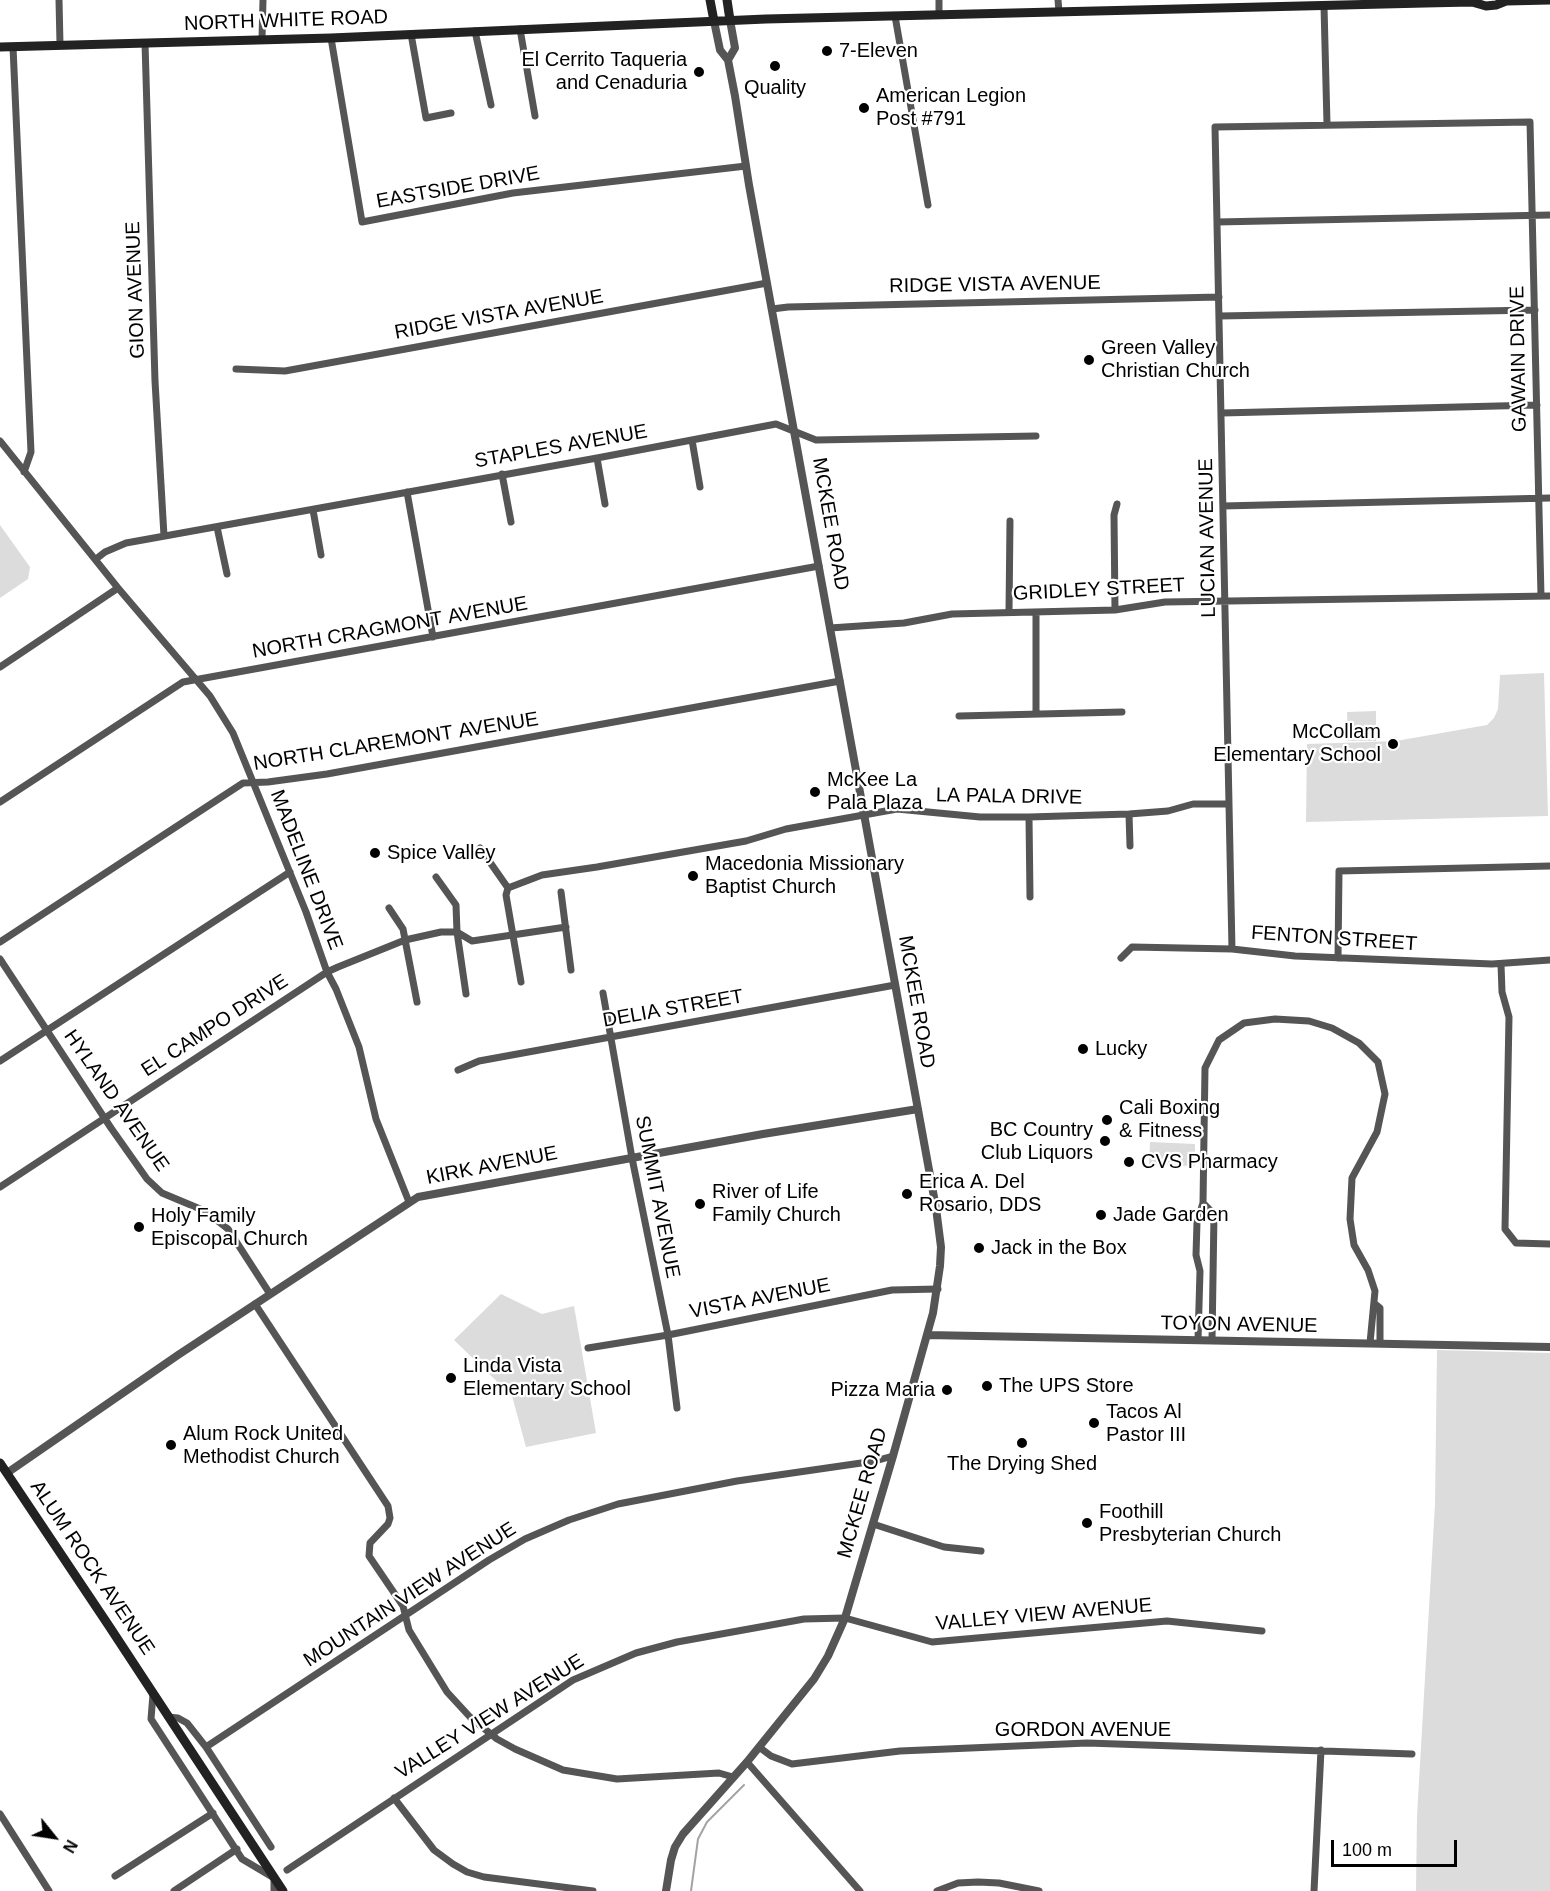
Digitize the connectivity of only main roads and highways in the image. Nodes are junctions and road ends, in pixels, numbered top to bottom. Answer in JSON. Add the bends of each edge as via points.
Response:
{"nodes":[{"id":1,"x":710,"y":0,"type":"edge"},
{"id":2,"x":727,"y":0,"type":"edge"},
{"id":3,"x":1506,"y":0,"type":"edge"},
{"id":4,"x":1550,"y":0,"type":"edge"},
{"id":5,"x":1473,"y":1,"type":"edge"},
{"id":6,"x":730,"y":20,"type":"junction"},
{"id":7,"x":714,"y":21,"type":"junction"},
{"id":8,"x":0,"y":47,"type":"edge"},
{"id":9,"x":0,"y":1463,"type":"edge"},
{"id":10,"x":283,"y":1891,"type":"edge"}],
"edges":[{"from":1,"to":7,"type":"main road","name":"MCKEE ROAD"},
{"from":2,"to":6,"type":"main road","name":"MCKEE ROAD"},
{"from":3,"to":4,"type":"main road","name":"NORTH WHITE ROAD"},
{"from":3,"to":5,"type":"main road","name":"NORTH WHITE ROAD","via":[[1482,6]]},
{"from":5,"to":6,"type":"main road","name":"NORTH WHITE ROAD"},
{"from":6,"to":7,"type":"main road","name":"NORTH WHITE ROAD"},
{"from":7,"to":8,"type":"main road","name":"NORTH WHITE ROAD","via":[[331,38]]},
{"from":9,"to":10,"type":"main road","name":"ALUM ROCK AVENUE"}]}
